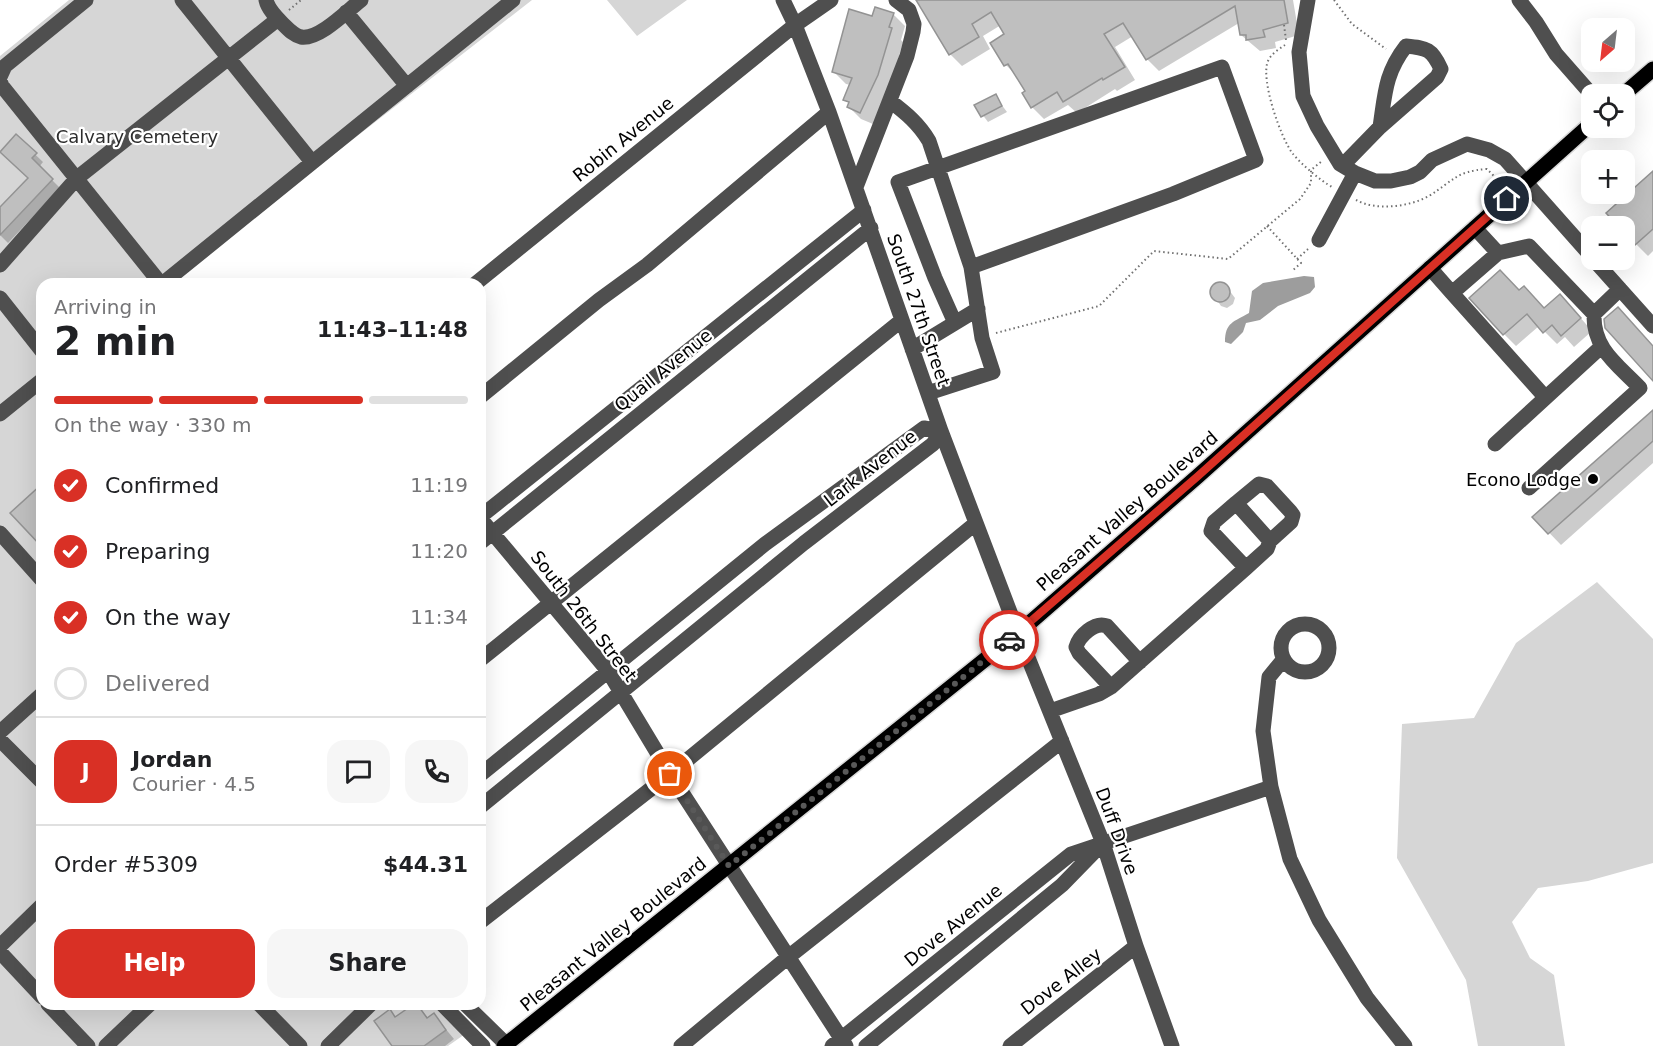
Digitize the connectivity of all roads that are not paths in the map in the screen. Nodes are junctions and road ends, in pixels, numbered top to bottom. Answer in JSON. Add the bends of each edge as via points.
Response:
{"nodes":[{"id":1,"x":86,"y":0,"type":"edge"},
{"id":2,"x":182,"y":0,"type":"edge"},
{"id":3,"x":266,"y":0,"type":"edge"},
{"id":4,"x":361,"y":0,"type":"edge"},
{"id":5,"x":513,"y":0,"type":"edge"},
{"id":6,"x":783,"y":0,"type":"edge"},
{"id":7,"x":831,"y":0,"type":"edge"},
{"id":8,"x":896,"y":0,"type":"edge"},
{"id":9,"x":1308,"y":0,"type":"edge"},
{"id":10,"x":1519,"y":0,"type":"edge"},
{"id":11,"x":346,"y":12,"type":"junction"},
{"id":12,"x":278,"y":19,"type":"junction"},
{"id":13,"x":795,"y":24,"type":"junction"},
{"id":14,"x":228,"y":58,"type":"junction"},
{"id":15,"x":1653,"y":69,"type":"edge"},
{"id":16,"x":0,"y":79,"type":"edge"},
{"id":17,"x":1583,"y":84,"type":"edge"},
{"id":18,"x":1635,"y":85,"type":"edge"},
{"id":19,"x":406,"y":86,"type":"junction"},
{"id":20,"x":890,"y":101,"type":"junction"},
{"id":21,"x":829,"y":111,"type":"junction"},
{"id":22,"x":1380,"y":127,"type":"junction"},
{"id":23,"x":1581,"y":133,"type":"edge"},
{"id":24,"x":312,"y":162,"type":"junction"},
{"id":25,"x":938,"y":168,"type":"junction"},
{"id":26,"x":1349,"y":169,"type":"junction"},
{"id":27,"x":77,"y":178,"type":"junction"},
{"id":28,"x":1525,"y":183,"type":"junction"},
{"id":29,"x":856,"y":187,"type":"junction"},
{"id":30,"x":864,"y":210,"type":"junction"},
{"id":31,"x":871,"y":228,"type":"junction"},
{"id":32,"x":1475,"y":228,"type":"junction"},
{"id":33,"x":1319,"y":240,"type":"dead end"},
{"id":34,"x":1581,"y":245,"type":"edge"},
{"id":35,"x":1498,"y":253,"type":"junction"},
{"id":36,"x":0,"y":266,"type":"edge"},
{"id":37,"x":972,"y":267,"type":"junction"},
{"id":38,"x":1430,"y":268,"type":"junction"},
{"id":39,"x":1603,"y":270,"type":"edge"},
{"id":40,"x":156,"y":278,"type":"edge"},
{"id":41,"x":168,"y":278,"type":"edge"},
{"id":42,"x":481,"y":278,"type":"edge"},
{"id":43,"x":1620,"y":289,"type":"junction"},
{"id":44,"x":1452,"y":293,"type":"junction"},
{"id":45,"x":0,"y":298,"type":"edge"},
{"id":46,"x":978,"y":309,"type":"junction"},
{"id":47,"x":1594,"y":314,"type":"junction"},
{"id":48,"x":902,"y":320,"type":"junction"},
{"id":49,"x":955,"y":323,"type":"junction"},
{"id":50,"x":1653,"y":326,"type":"edge"},
{"id":51,"x":36,"y":343,"type":"edge"},
{"id":52,"x":1601,"y":347,"type":"junction"},
{"id":53,"x":912,"y":349,"type":"junction"},
{"id":54,"x":36,"y":385,"type":"edge"},
{"id":55,"x":486,"y":392,"type":"edge"},
{"id":56,"x":928,"y":393,"type":"junction"},
{"id":57,"x":1545,"y":397,"type":"junction"},
{"id":58,"x":0,"y":414,"type":"edge"},
{"id":59,"x":603,"y":419,"type":"junction"},
{"id":60,"x":941,"y":431,"type":"junction"},
{"id":61,"x":616,"y":434,"type":"junction"},
{"id":62,"x":1495,"y":444,"type":"dead end"},
{"id":63,"x":1529,"y":488,"type":"dead end"},
{"id":64,"x":1236,"y":503,"type":"junction"},
{"id":65,"x":486,"y":513,"type":"edge"},
{"id":66,"x":976,"y":523,"type":"junction"},
{"id":67,"x":486,"y":525,"type":"edge"},
{"id":68,"x":0,"y":533,"type":"edge"},
{"id":69,"x":493,"y":533,"type":"junction"},
{"id":70,"x":486,"y":538,"type":"edge"},
{"id":71,"x":1270,"y":541,"type":"junction"},
{"id":72,"x":1246,"y":568,"type":"junction"},
{"id":73,"x":36,"y":570,"type":"edge"},
{"id":74,"x":551,"y":603,"type":"junction"},
{"id":75,"x":1018,"y":633,"type":"junction"},
{"id":76,"x":486,"y":655,"type":"edge"},
{"id":77,"x":1283,"y":660,"type":"dead end"},
{"id":78,"x":1140,"y":662,"type":"junction"},
{"id":79,"x":608,"y":671,"type":"junction"},
{"id":80,"x":1111,"y":687,"type":"junction"},
{"id":81,"x":621,"y":692,"type":"junction"},
{"id":82,"x":36,"y":699,"type":"edge"},
{"id":83,"x":1050,"y":711,"type":"junction"},
{"id":84,"x":0,"y":732,"type":"edge"},
{"id":85,"x":0,"y":740,"type":"edge"},
{"id":86,"x":1062,"y":741,"type":"junction"},
{"id":87,"x":486,"y":770,"type":"edge"},
{"id":88,"x":670,"y":774,"type":"junction"},
{"id":89,"x":36,"y":776,"type":"edge"},
{"id":90,"x":1271,"y":787,"type":"junction"},
{"id":91,"x":486,"y":802,"type":"edge"},
{"id":92,"x":1103,"y":843,"type":"junction"},
{"id":93,"x":729,"y":866,"type":"junction"},
{"id":94,"x":36,"y":911,"type":"edge"},
{"id":95,"x":486,"y":917,"type":"edge"},
{"id":96,"x":0,"y":946,"type":"edge"},
{"id":97,"x":1136,"y":946,"type":"junction"},
{"id":98,"x":0,"y":952,"type":"edge"},
{"id":99,"x":787,"y":958,"type":"junction"},
{"id":100,"x":36,"y":991,"type":"edge"},
{"id":101,"x":54,"y":1010,"type":"edge"},
{"id":102,"x":144,"y":1010,"type":"edge"},
{"id":103,"x":265,"y":1010,"type":"edge"},
{"id":104,"x":365,"y":1010,"type":"edge"},
{"id":105,"x":448,"y":1010,"type":"edge"},
{"id":106,"x":471,"y":1010,"type":"edge"},
{"id":107,"x":840,"y":1044,"type":"edge"},
{"id":108,"x":505,"y":1045,"type":"edge"},
{"id":109,"x":87,"y":1046,"type":"edge"},
{"id":110,"x":106,"y":1046,"type":"edge"},
{"id":111,"x":300,"y":1046,"type":"edge"},
{"id":112,"x":328,"y":1046,"type":"edge"},
{"id":113,"x":483,"y":1046,"type":"edge"},
{"id":114,"x":681,"y":1046,"type":"edge"},
{"id":115,"x":866,"y":1046,"type":"edge"},
{"id":116,"x":1010,"y":1046,"type":"edge"},
{"id":117,"x":1172,"y":1046,"type":"edge"},
{"id":118,"x":1405,"y":1046,"type":"edge"}],
"edges":[{"from":1,"to":16,"type":"street","via":[[4,66]]},
{"from":2,"to":14,"type":"street"},
{"from":3,"to":12,"type":"street"},
{"from":4,"to":11,"type":"street"},
{"from":5,"to":19,"type":"street"},
{"from":6,"to":13,"type":"street","name":"South 27th Street"},
{"from":7,"to":13,"type":"street","name":"Robin Avenue"},
{"from":8,"to":20,"type":"street","via":[[909,10],[914,24]]},
{"from":9,"to":26,"type":"street","via":[[1299,52],[1303,96],[1317,126]]},
{"from":10,"to":17,"type":"street","via":[[1556,54]]},
{"from":11,"to":12,"type":"street","via":[[308,37],[299,37]]},
{"from":11,"to":19,"type":"street"},
{"from":12,"to":14,"type":"street"},
{"from":13,"to":21,"type":"street","name":"South 27th Street"},
{"from":13,"to":42,"type":"street","name":"Robin Avenue"},
{"from":14,"to":24,"type":"street"},
{"from":14,"to":27,"type":"street"},
{"from":15,"to":18,"type":"main road"},
{"from":16,"to":27,"type":"street"},
{"from":19,"to":24,"type":"street"},
{"from":20,"to":25,"type":"street","via":[[923,131]]},
{"from":20,"to":29,"type":"street"},
{"from":21,"to":29,"type":"street","name":"South 27th Street"},
{"from":21,"to":55,"type":"street","via":[[646,265]]},
{"from":22,"to":22,"type":"street","via":[[1437,77],[1441,69],[1434,54],[1423,47],[1406,46],[1397,58],[1388,76]]},
{"from":22,"to":26,"type":"street"},
{"from":23,"to":28,"type":"main road","name":"Pleasant Valley Boulevard"},
{"from":24,"to":41,"type":"street"},
{"from":25,"to":37,"type":"street"},
{"from":25,"to":37,"type":"street","via":[[1222,67],[1256,160]]},
{"from":25,"to":49,"type":"street","via":[[898,182]]},
{"from":26,"to":28,"type":"street","via":[[1375,181],[1410,177],[1432,160],[1467,144],[1505,159]]},
{"from":26,"to":33,"type":"street"},
{"from":27,"to":36,"type":"street"},
{"from":27,"to":40,"type":"street"},
{"from":28,"to":32,"type":"main road","name":"Pleasant Valley Boulevard"},
{"from":28,"to":34,"type":"street"},
{"from":29,"to":30,"type":"street","name":"South 27th Street"},
{"from":30,"to":31,"type":"street","name":"South 27th Street"},
{"from":30,"to":59,"type":"street","name":"Quail Avenue"},
{"from":31,"to":48,"type":"street","name":"South 27th Street"},
{"from":31,"to":61,"type":"street","name":"Quail Avenue"},
{"from":32,"to":35,"type":"street"},
{"from":32,"to":38,"type":"main road","name":"Pleasant Valley Boulevard"},
{"from":35,"to":44,"type":"street"},
{"from":35,"to":47,"type":"street","via":[[1528,246]]},
{"from":37,"to":46,"type":"street"},
{"from":38,"to":44,"type":"street"},
{"from":38,"to":75,"type":"main road","name":"Pleasant Valley Boulevard"},
{"from":39,"to":43,"type":"street"},
{"from":43,"to":47,"type":"street"},
{"from":43,"to":50,"type":"street"},
{"from":44,"to":57,"type":"street"},
{"from":45,"to":51,"type":"street"},
{"from":46,"to":49,"type":"street"},
{"from":46,"to":56,"type":"street","via":[[993,372]]},
{"from":47,"to":52,"type":"street","via":[[1594,329]]},
{"from":48,"to":53,"type":"street","name":"South 27th Street"},
{"from":48,"to":74,"type":"street"},
{"from":49,"to":53,"type":"street"},
{"from":52,"to":57,"type":"street"},
{"from":52,"to":63,"type":"street","via":[[1640,388]]},
{"from":53,"to":56,"type":"street","name":"South 27th Street"},
{"from":54,"to":58,"type":"street"},
{"from":56,"to":60,"type":"street","name":"South 27th Street"},
{"from":57,"to":62,"type":"street"},
{"from":59,"to":61,"type":"street"},
{"from":59,"to":65,"type":"street","name":"Quail Avenue"},
{"from":60,"to":66,"type":"street","name":"South 27th Street"},
{"from":60,"to":79,"type":"street","name":"Lark Avenue","via":[[924,428],[765,544]]},
{"from":60,"to":81,"type":"street","name":"Lark Avenue","via":[[933,444]]},
{"from":61,"to":69,"type":"street","name":"Quail Avenue"},
{"from":64,"to":71,"type":"street"},
{"from":64,"to":71,"type":"street","via":[[1259,484],[1267,486],[1290,511],[1291,522]]},
{"from":64,"to":72,"type":"street","via":[[1214,522],[1211,531]]},
{"from":66,"to":75,"type":"street","name":"South 27th Street"},
{"from":66,"to":88,"type":"street"},
{"from":67,"to":69,"type":"street","name":"South 26th Street"},
{"from":68,"to":73,"type":"street"},
{"from":69,"to":70,"type":"street","name":"Quail Avenue"},
{"from":69,"to":74,"type":"street","name":"South 26th Street"},
{"from":71,"to":72,"type":"street","via":[[1267,549]]},
{"from":72,"to":78,"type":"street"},
{"from":74,"to":76,"type":"street"},
{"from":74,"to":79,"type":"street","name":"South 26th Street"},
{"from":75,"to":83,"type":"street","name":"Duff Drive"},
{"from":75,"to":93,"type":"main road","name":"Pleasant Valley Boulevard"},
{"from":77,"to":90,"type":"street","via":[[1269,677],[1264,709]]},
{"from":78,"to":80,"type":"street"},
{"from":78,"to":80,"type":"street","via":[[1107,626],[1095,626],[1076,647]]},
{"from":79,"to":81,"type":"street","name":"South 26th Street"},
{"from":79,"to":87,"type":"street","name":"Lark Avenue"},
{"from":80,"to":83,"type":"street"},
{"from":81,"to":88,"type":"street","name":"South 26th Street"},
{"from":81,"to":91,"type":"street","name":"Lark Avenue"},
{"from":82,"to":84,"type":"street"},
{"from":83,"to":86,"type":"street","name":"Duff Drive"},
{"from":85,"to":89,"type":"street"},
{"from":86,"to":92,"type":"street","name":"Duff Drive"},
{"from":86,"to":99,"type":"street"},
{"from":88,"to":93,"type":"street","name":"South 26th Street"},
{"from":88,"to":95,"type":"street"},
{"from":90,"to":92,"type":"street","name":"Dove Avenue"},
{"from":90,"to":118,"type":"street","via":[[1290,859],[1319,920],[1367,998]]},
{"from":92,"to":97,"type":"street","name":"Duff Drive"},
{"from":92,"to":107,"type":"street","name":"Dove Avenue","via":[[1071,854]]},
{"from":92,"to":115,"type":"street","name":"Dove Avenue","via":[[1062,885]]},
{"from":93,"to":99,"type":"street","name":"South 26th Street"},
{"from":93,"to":108,"type":"main road","name":"Pleasant Valley Boulevard"},
{"from":94,"to":96,"type":"street"},
{"from":97,"to":116,"type":"street","name":"Dove Alley"},
{"from":97,"to":117,"type":"street","name":"Duff Drive"},
{"from":98,"to":100,"type":"street"},
{"from":99,"to":107,"type":"street","name":"South 26th Street"},
{"from":99,"to":114,"type":"street"},
{"from":101,"to":109,"type":"street"},
{"from":102,"to":110,"type":"street"},
{"from":103,"to":111,"type":"street"},
{"from":104,"to":112,"type":"street"},
{"from":105,"to":113,"type":"street"},
{"from":106,"to":108,"type":"street"}]}
